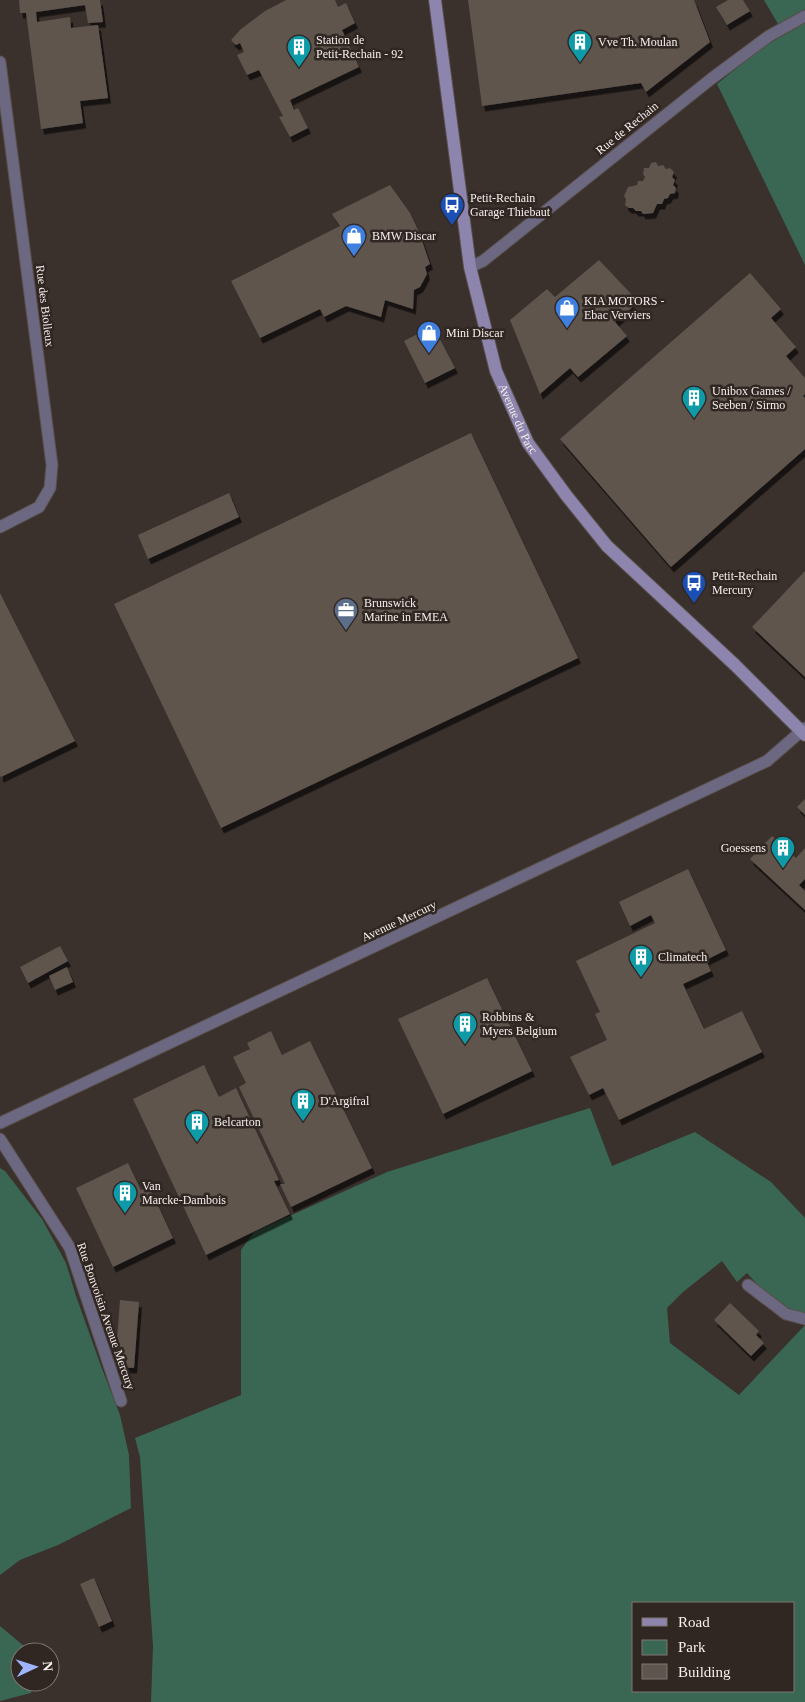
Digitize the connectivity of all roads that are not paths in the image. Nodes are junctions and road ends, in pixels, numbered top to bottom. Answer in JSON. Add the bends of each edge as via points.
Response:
{"nodes":[{"id":1,"x":435,"y":0,"type":"edge"},
{"id":2,"x":805,"y":16,"type":"edge"},
{"id":3,"x":0,"y":62,"type":"edge"},
{"id":4,"x":470,"y":267,"type":"junction"},
{"id":5,"x":0,"y":527,"type":"edge"},
{"id":6,"x":804,"y":732,"type":"edge"},
{"id":7,"x":0,"y":1123,"type":"edge"},
{"id":8,"x":0,"y":1139,"type":"edge"},
{"id":9,"x":748,"y":1285,"type":"dead end"},
{"id":10,"x":805,"y":1319,"type":"edge"},
{"id":11,"x":121,"y":1401,"type":"dead end"}],
"edges":[{"from":1,"to":4,"type":"street","name":"Avenue du Parc"},
{"from":2,"to":4,"type":"street","name":"Rue de Rechain","via":[[770,36],[711,79],[482,261]]},
{"from":3,"to":5,"type":"street","name":"Rue des Biolleux","via":[[52,464],[50,488],[39,507]]},
{"from":4,"to":6,"type":"street","name":"Avenue du Parc","via":[[496,371],[528,443],[608,546]]},
{"from":6,"to":7,"type":"street","name":"Avenue Mercury","via":[[767,761]]},
{"from":8,"to":11,"type":"street","name":"Rue Bonvoisin Avenue Mercury","via":[[70,1248]]},
{"from":9,"to":10,"type":"street","via":[[786,1314]]}]}
